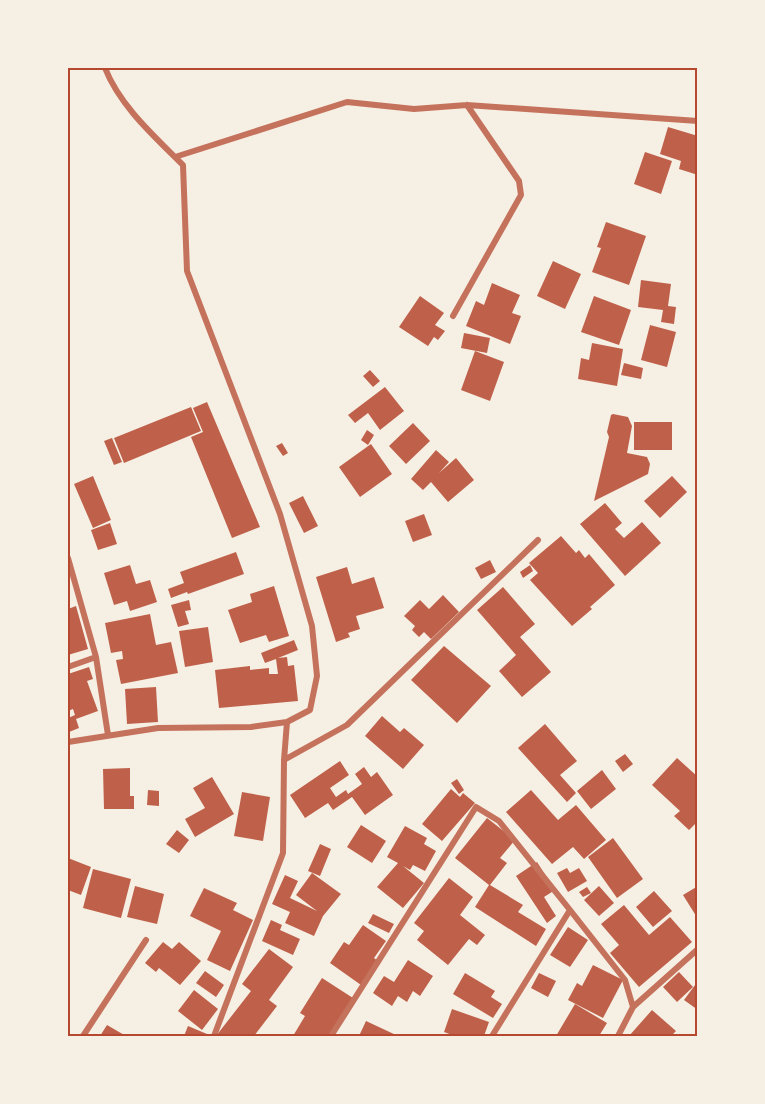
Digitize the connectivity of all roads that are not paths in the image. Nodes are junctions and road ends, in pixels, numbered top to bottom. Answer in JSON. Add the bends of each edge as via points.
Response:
{"nodes":[{"id":1,"x":105,"y":68,"type":"edge"},
{"id":2,"x":467,"y":105,"type":"junction"},
{"id":3,"x":698,"y":122,"type":"edge"},
{"id":4,"x":175,"y":158,"type":"junction"},
{"id":5,"x":453,"y":316,"type":"dead end"},
{"id":6,"x":538,"y":540,"type":"dead end"},
{"id":7,"x":68,"y":558,"type":"edge"},
{"id":8,"x":96,"y":657,"type":"junction"},
{"id":9,"x":68,"y":668,"type":"edge"},
{"id":10,"x":287,"y":722,"type":"junction"},
{"id":11,"x":108,"y":735,"type":"junction"},
{"id":12,"x":68,"y":742,"type":"edge"},
{"id":13,"x":284,"y":759,"type":"junction"},
{"id":14,"x":570,"y":910,"type":"junction"},
{"id":15,"x":146,"y":940,"type":"dead end"},
{"id":16,"x":698,"y":949,"type":"edge"},
{"id":17,"x":633,"y":1007,"type":"junction"},
{"id":18,"x":83,"y":1036,"type":"edge"},
{"id":19,"x":214,"y":1036,"type":"edge"},
{"id":20,"x":331,"y":1036,"type":"edge"},
{"id":21,"x":492,"y":1036,"type":"edge"},
{"id":22,"x":618,"y":1036,"type":"edge"}],
"edges":[{"from":1,"to":4,"type":"street","via":[[132,112]]},
{"from":2,"to":3,"type":"street"},
{"from":2,"to":4,"type":"street","via":[[414,109],[347,102]]},
{"from":2,"to":5,"type":"street","via":[[519,181],[521,195]]},
{"from":4,"to":10,"type":"street","via":[[183,165],[187,271],[280,514],[312,626],[317,676],[310,710]]},
{"from":6,"to":13,"type":"street","via":[[347,725]]},
{"from":7,"to":8,"type":"street"},
{"from":8,"to":9,"type":"street"},
{"from":8,"to":11,"type":"street"},
{"from":10,"to":11,"type":"street","via":[[251,728],[158,728]]},
{"from":10,"to":13,"type":"street"},
{"from":11,"to":12,"type":"street"},
{"from":13,"to":19,"type":"street","via":[[283,853]]},
{"from":14,"to":17,"type":"street","via":[[625,980]]},
{"from":14,"to":20,"type":"street","via":[[499,821],[476,807]]},
{"from":14,"to":21,"type":"street"},
{"from":15,"to":18,"type":"street"},
{"from":16,"to":17,"type":"street"},
{"from":17,"to":22,"type":"street"}]}
